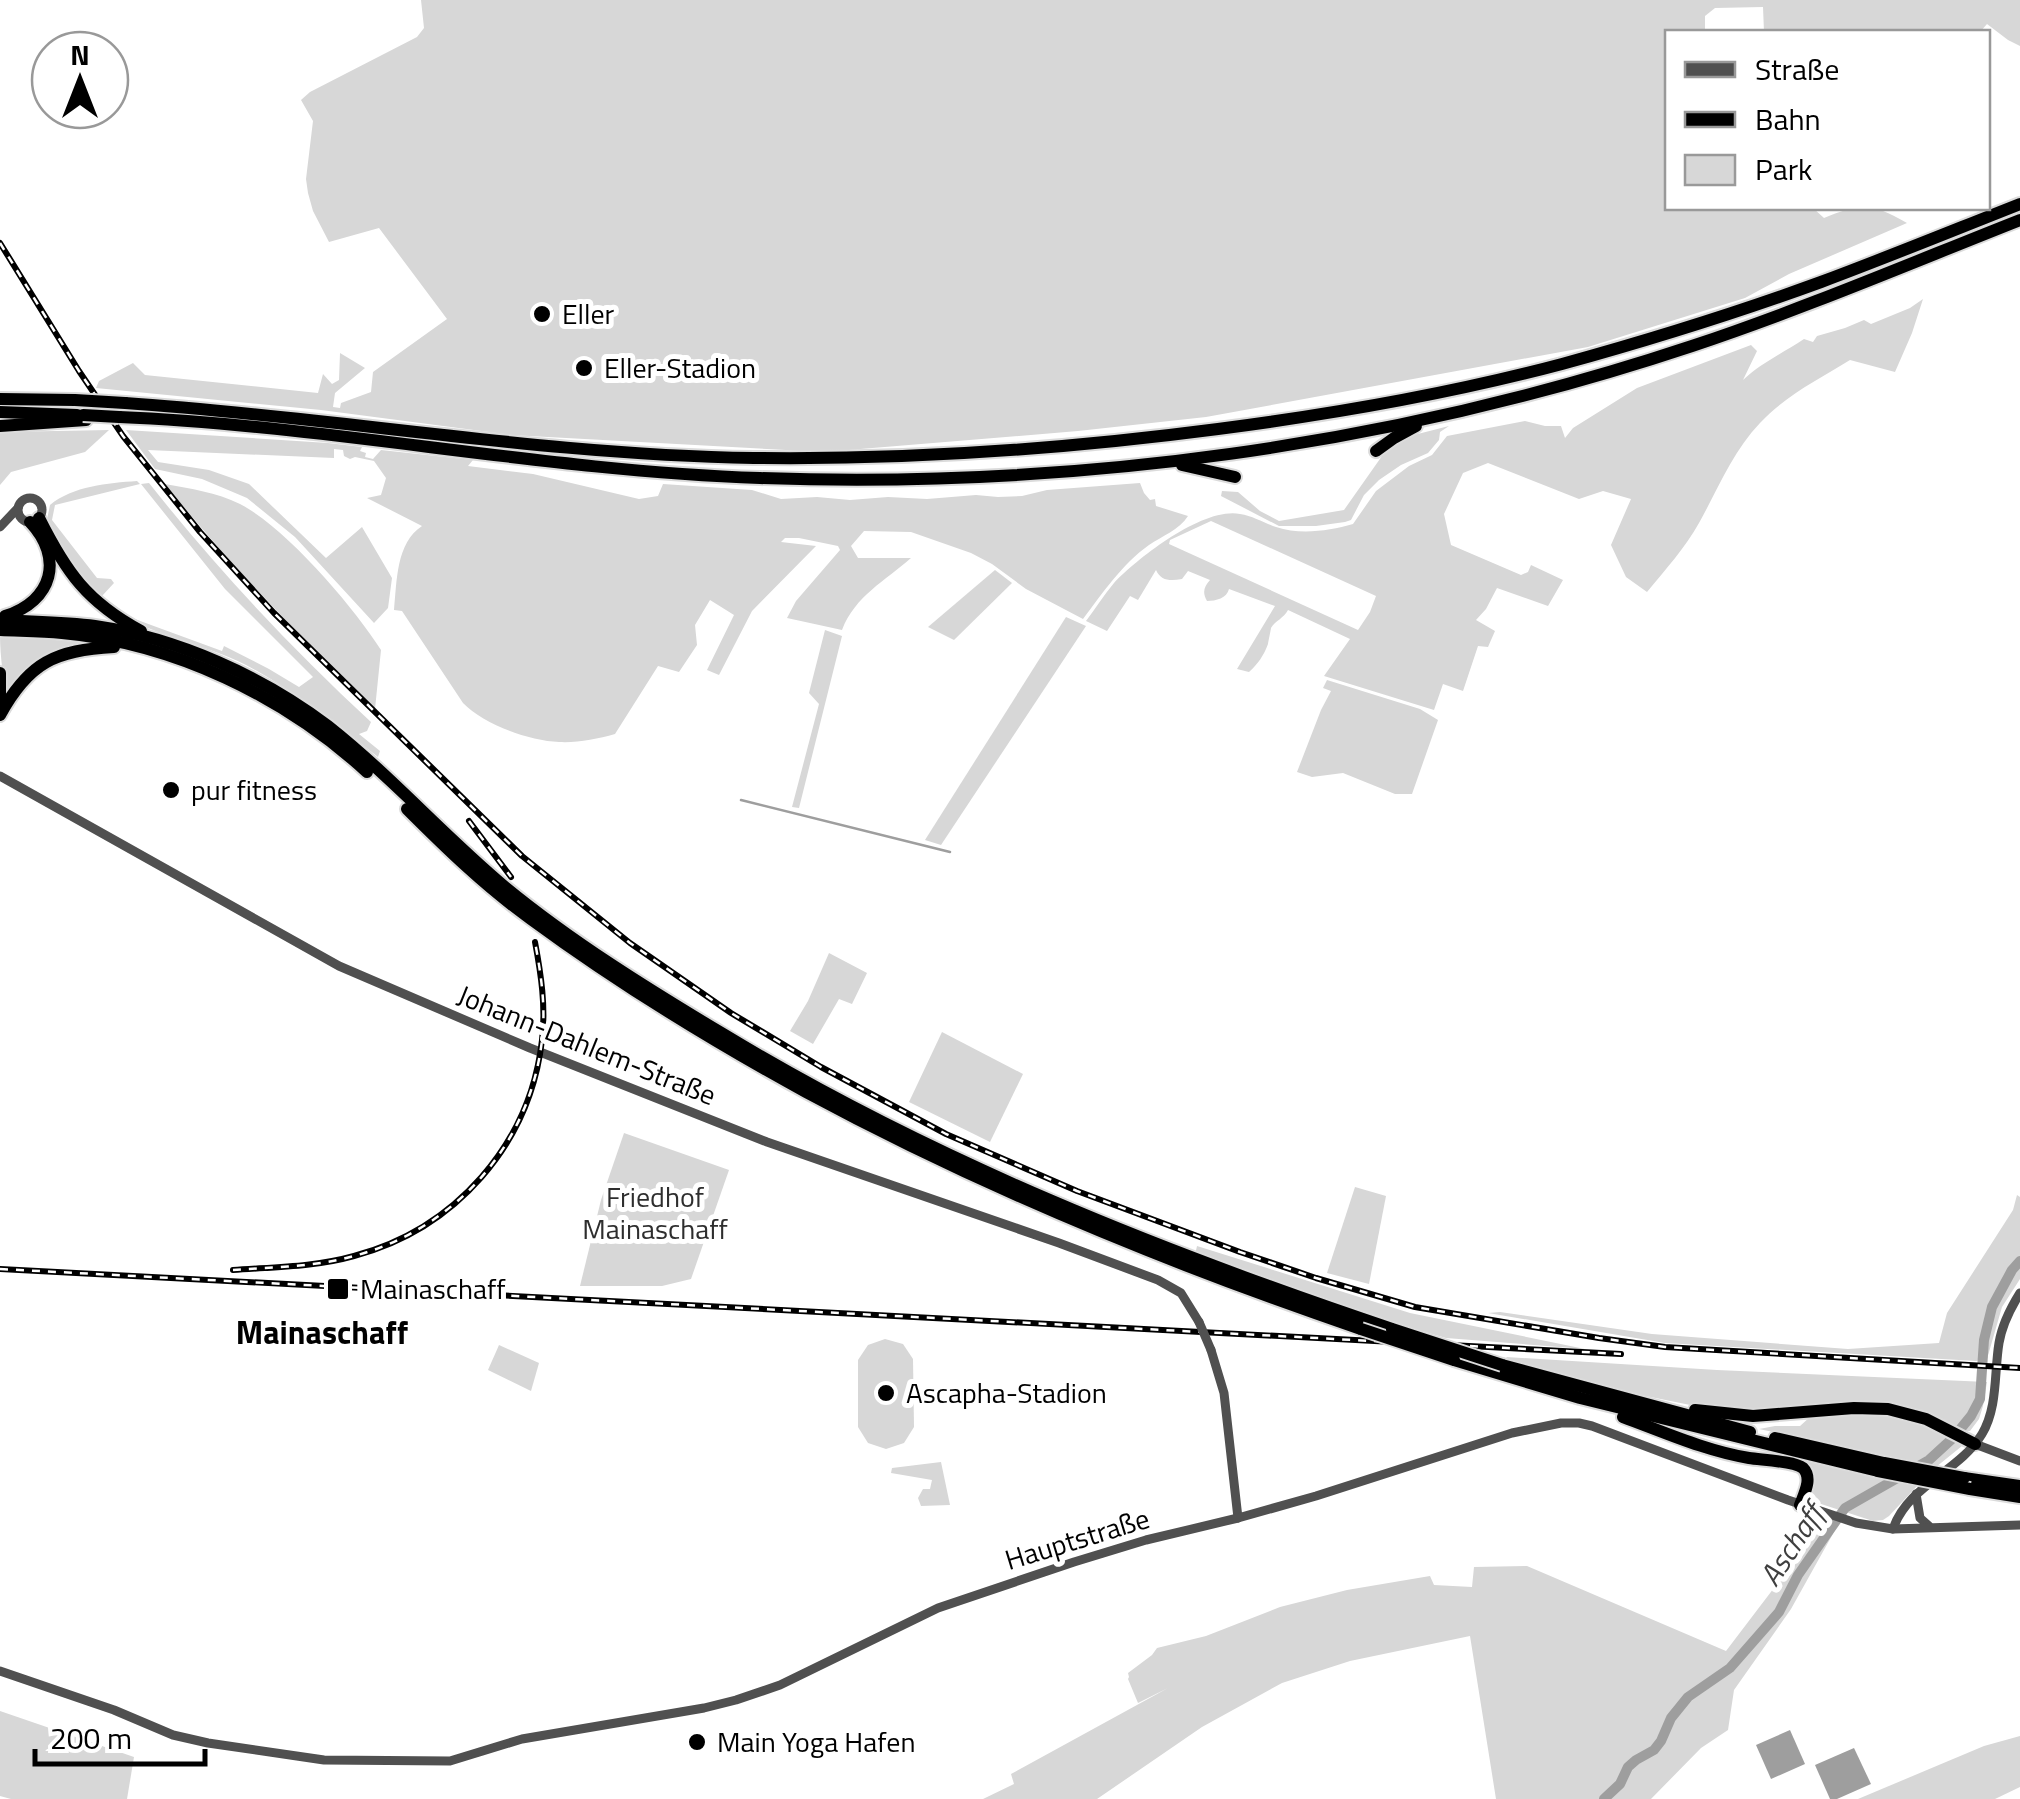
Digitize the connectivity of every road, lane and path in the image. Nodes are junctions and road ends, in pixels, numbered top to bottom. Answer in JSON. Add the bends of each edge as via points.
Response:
{"nodes":[{"id":1,"x":2020,"y":204,"type":"edge"},
{"id":2,"x":2020,"y":220,"type":"edge"},
{"id":3,"x":0,"y":398,"type":"edge"},
{"id":4,"x":122,"y":410,"type":"junction"},
{"id":5,"x":0,"y":412,"type":"edge"},
{"id":6,"x":84,"y":418,"type":"junction"},
{"id":7,"x":1432,"y":418,"type":"junction"},
{"id":8,"x":0,"y":426,"type":"edge"},
{"id":9,"x":1376,"y":451,"type":"dead end"},
{"id":10,"x":1169,"y":463,"type":"junction"},
{"id":11,"x":1235,"y":477,"type":"dead end"},
{"id":12,"x":18,"y":508,"type":"junction"},
{"id":13,"x":31,"y":520,"type":"junction"},
{"id":14,"x":1,"y":527,"type":"edge"},
{"id":15,"x":0,"y":619,"type":"edge"},
{"id":16,"x":0,"y":630,"type":"edge"},
{"id":17,"x":161,"y":642,"type":"junction"},
{"id":18,"x":132,"y":646,"type":"junction"},
{"id":19,"x":0,"y":673,"type":"edge"},
{"id":20,"x":0,"y":699,"type":"edge"},
{"id":21,"x":0,"y":715,"type":"edge"},
{"id":22,"x":0,"y":776,"type":"edge"},
{"id":23,"x":2020,"y":1294,"type":"edge"},
{"id":24,"x":1580,"y":1398,"type":"junction"},
{"id":25,"x":1628,"y":1401,"type":"junction"},
{"id":26,"x":1984,"y":1429,"type":"junction"},
{"id":27,"x":1971,"y":1442,"type":"junction"},
{"id":28,"x":1995,"y":1452,"type":"junction"},
{"id":29,"x":1961,"y":1457,"type":"junction"},
{"id":30,"x":2020,"y":1461,"type":"edge"},
{"id":31,"x":1881,"y":1467,"type":"junction"},
{"id":32,"x":1967,"y":1484,"type":"junction"},
{"id":33,"x":2020,"y":1486,"type":"edge"},
{"id":34,"x":1916,"y":1494,"type":"junction"},
{"id":35,"x":2020,"y":1498,"type":"edge"},
{"id":36,"x":1800,"y":1505,"type":"junction"},
{"id":37,"x":1898,"y":1516,"type":"junction"},
{"id":38,"x":1238,"y":1518,"type":"junction"},
{"id":39,"x":2020,"y":1525,"type":"edge"},
{"id":40,"x":1873,"y":1527,"type":"junction"},
{"id":41,"x":1931,"y":1528,"type":"junction"},
{"id":42,"x":1893,"y":1529,"type":"junction"},
{"id":43,"x":0,"y":1671,"type":"edge"}],
"edges":[{"from":1,"to":4,"type":"highway","via":[[1820,282],[1562,364],[1296,419],[1149,438],[754,458],[542,445],[212,409]]},
{"from":2,"to":7,"type":"highway","via":[[1693,346]]},
{"from":3,"to":4,"type":"highway","bridge":true,"via":[[75,400]]},
{"from":4,"to":6,"type":"highway","bridge":true},
{"from":4,"to":10,"type":"highway","via":[[136,417],[755,478],[974,478]]},
{"from":5,"to":6,"type":"highway"},
{"from":6,"to":8,"type":"highway"},
{"from":7,"to":9,"type":"highway"},
{"from":7,"to":10,"type":"highway"},
{"from":10,"to":11,"type":"highway"},
{"from":12,"to":13,"type":"street"},
{"from":12,"to":13,"type":"street","via":[[34,498],[42,507]]},
{"from":12,"to":14,"type":"street"},
{"from":13,"to":14,"type":"street"},
{"from":13,"to":15,"type":"highway","via":[[50,554],[49,576],[33,602]]},
{"from":13,"to":17,"type":"highway","via":[[103,608]]},
{"from":15,"to":17,"type":"highway","via":[[96,626]]},
{"from":16,"to":18,"type":"highway"},
{"from":17,"to":25,"type":"highway","bridge":true,"via":[[253,679],[325,724],[535,910],[651,989],[864,1113],[1058,1205],[1251,1282]]},
{"from":18,"to":21,"type":"highway","via":[[82,648],[52,658],[22,681]]},
{"from":18,"to":24,"type":"highway","bridge":true,"via":[[206,670],[298,717],[530,919],[769,1072],[938,1160],[1247,1290]]},
{"from":19,"to":20,"type":"highway"},
{"from":22,"to":38,"type":"street","name":"Johann-Dahlem-Straße","bridge":true,"via":[[348,970],[759,1140],[1059,1243],[1182,1294],[1224,1393]]},
{"from":23,"to":26,"type":"street","via":[[2002,1332]]},
{"from":24,"to":31,"type":"highway"},
{"from":24,"to":36,"type":"highway","via":[[1714,1450],[1799,1466],[1808,1482]]},
{"from":25,"to":27,"type":"highway","via":[[1753,1416],[1888,1410],[1913,1414]]},
{"from":25,"to":31,"type":"highway"},
{"from":26,"to":27,"type":"street"},
{"from":26,"to":28,"type":"street"},
{"from":27,"to":28,"type":"street"},
{"from":27,"to":29,"type":"street"},
{"from":28,"to":29,"type":"street"},
{"from":28,"to":30,"type":"street"},
{"from":29,"to":34,"type":"street"},
{"from":31,"to":32,"type":"highway","bridge":true},
{"from":32,"to":33,"type":"highway"},
{"from":32,"to":35,"type":"highway"},
{"from":34,"to":37,"type":"street"},
{"from":34,"to":41,"type":"street","via":[[1920,1518]]},
{"from":36,"to":38,"type":"street","name":"Hauptstraße","via":[[1570,1423],[1512,1433]]},
{"from":36,"to":40,"type":"street","name":"Hauptstraße"},
{"from":37,"to":40,"type":"street"},
{"from":37,"to":42,"type":"street"},
{"from":38,"to":43,"type":"street","name":"Hauptstraße","via":[[963,1598],[736,1700],[522,1738],[450,1761],[332,1760],[221,1746]]},
{"from":39,"to":41,"type":"street","name":"Hauptstraße"},
{"from":40,"to":42,"type":"street","name":"Hauptstraße"},
{"from":41,"to":42,"type":"street","name":"Hauptstraße"}]}
